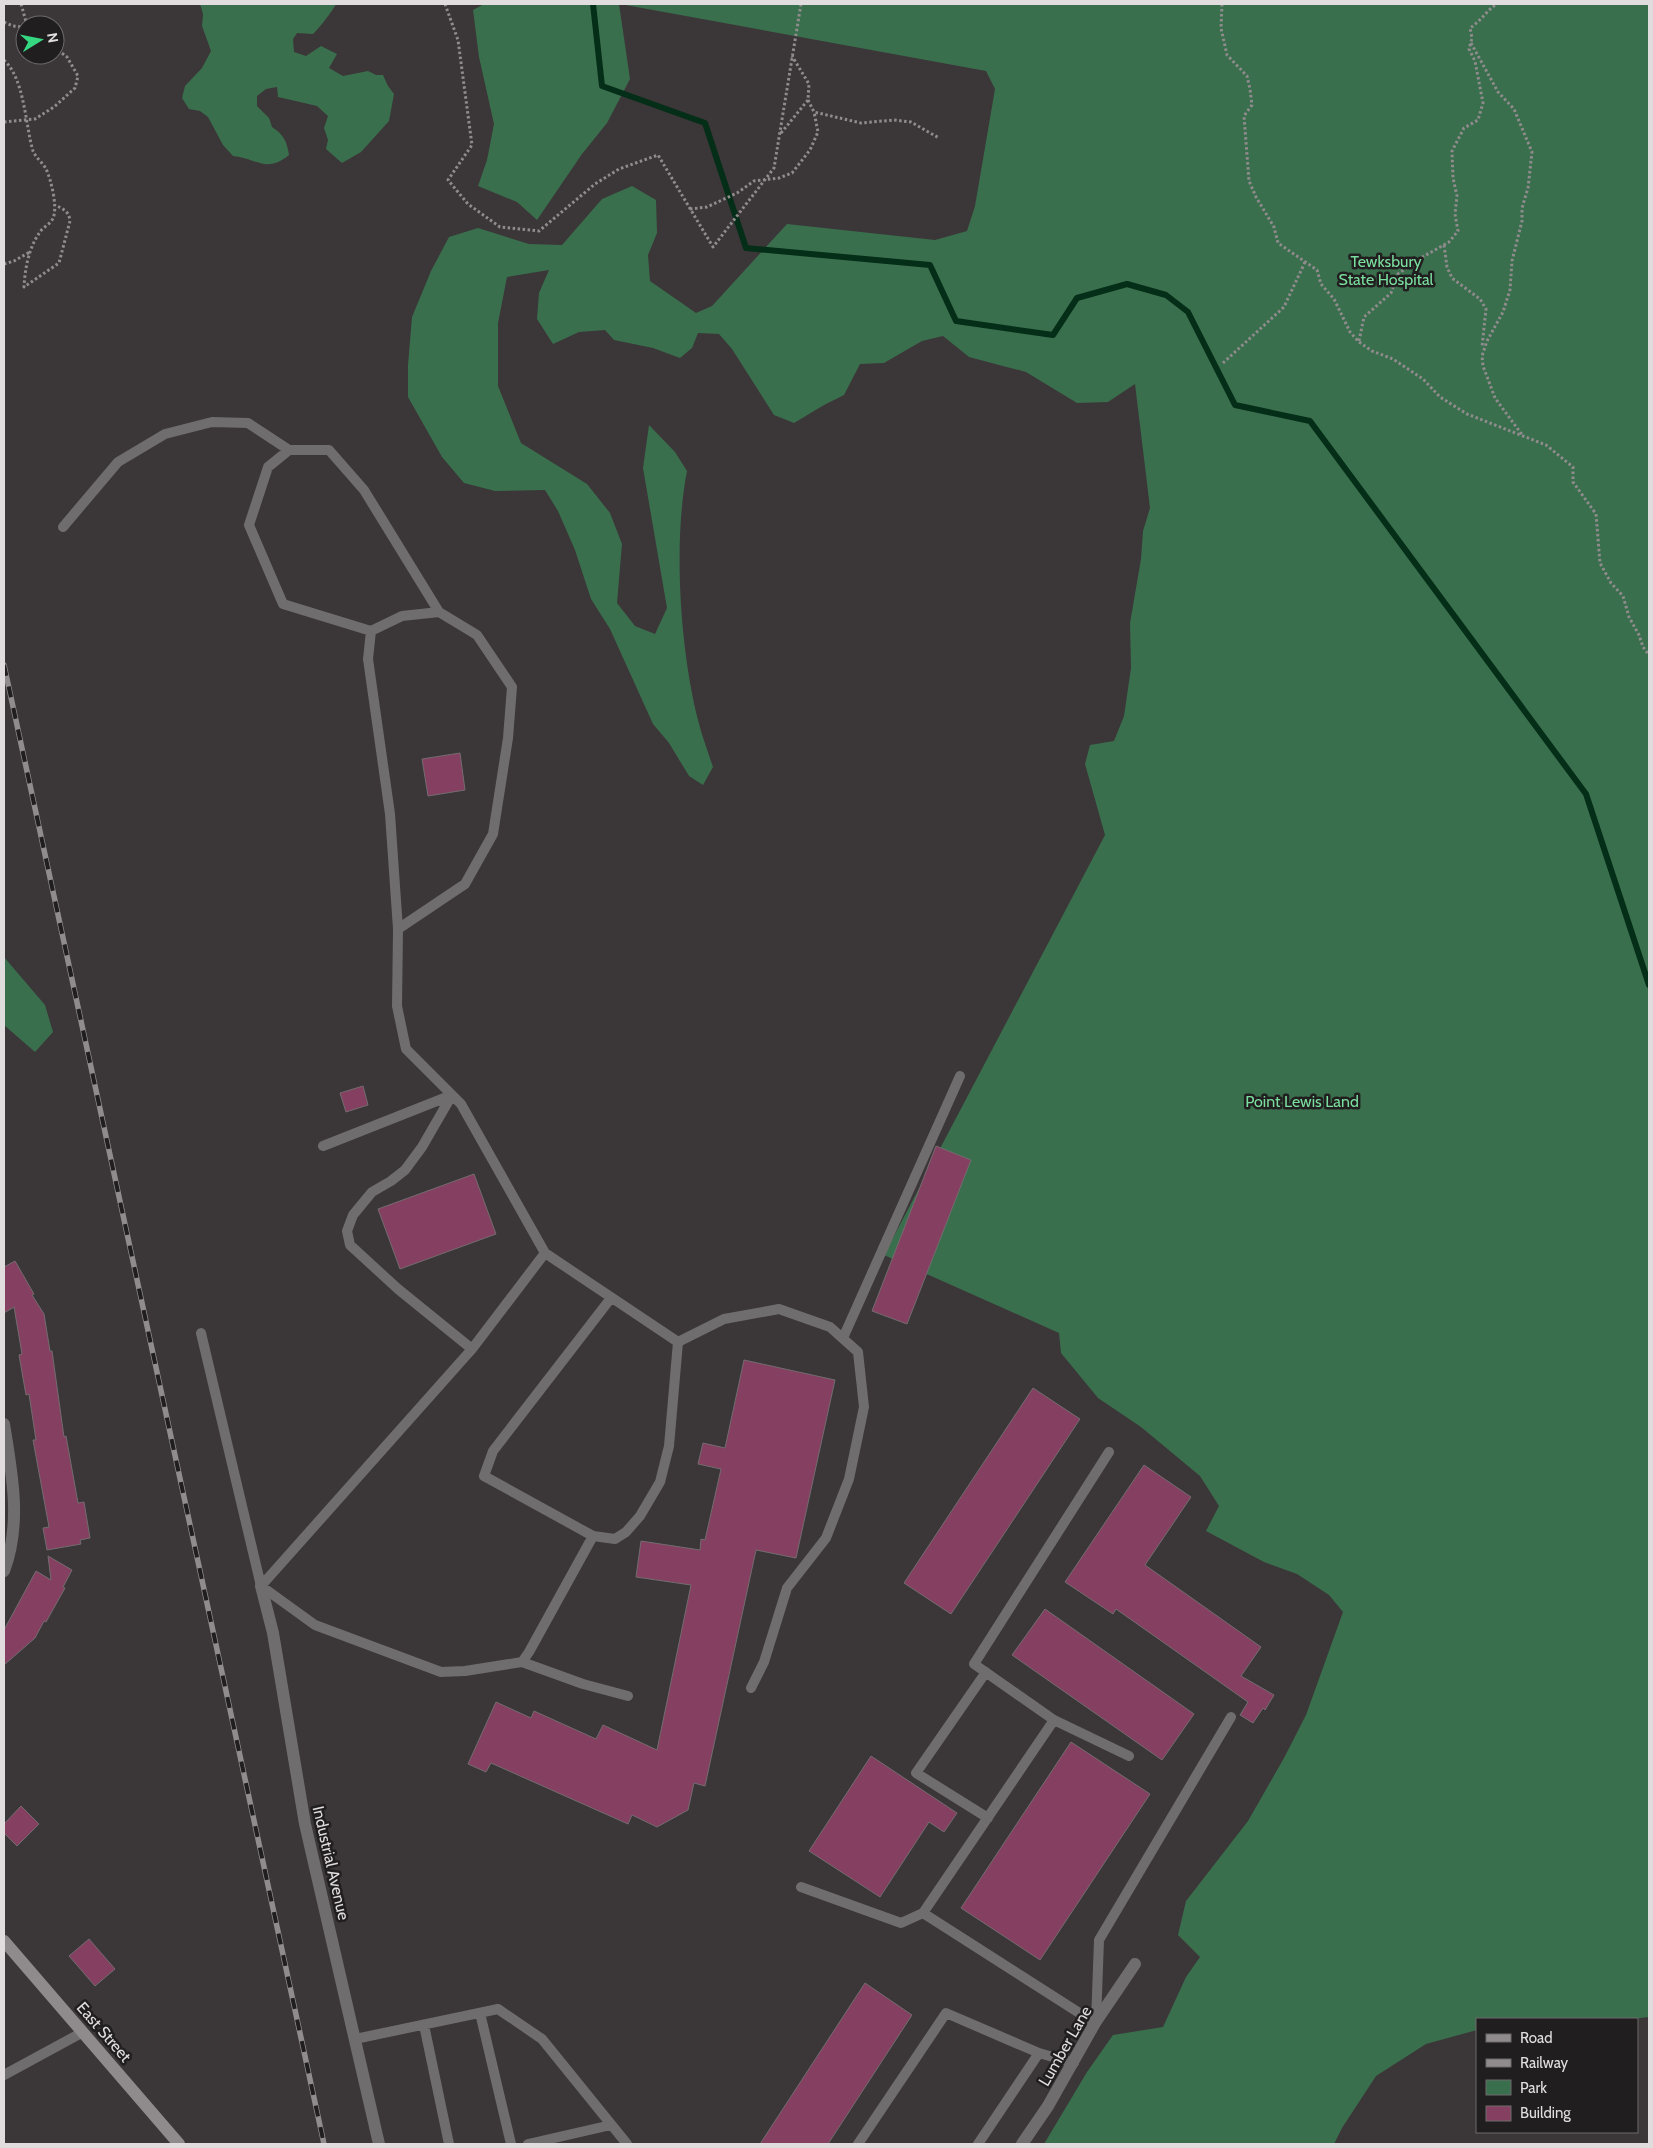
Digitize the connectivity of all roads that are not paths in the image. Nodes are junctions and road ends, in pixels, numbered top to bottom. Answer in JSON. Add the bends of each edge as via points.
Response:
{"nodes":[{"id":1,"x":289,"y":450,"type":"junction"},
{"id":2,"x":63,"y":528,"type":"dead end"},
{"id":3,"x":439,"y":612,"type":"junction"},
{"id":4,"x":371,"y":631,"type":"junction"},
{"id":5,"x":398,"y":929,"type":"junction"},
{"id":6,"x":960,"y":1076,"type":"dead end"},
{"id":7,"x":452,"y":1095,"type":"junction"},
{"id":8,"x":324,"y":1146,"type":"dead end"},
{"id":9,"x":545,"y":1253,"type":"junction"},
{"id":10,"x":612,"y":1298,"type":"junction"},
{"id":11,"x":201,"y":1333,"type":"dead end"},
{"id":12,"x":843,"y":1338,"type":"junction"},
{"id":13,"x":678,"y":1342,"type":"junction"},
{"id":14,"x":472,"y":1349,"type":"junction"},
{"id":15,"x":4,"y":1424,"type":"edge"},
{"id":16,"x":1109,"y":1452,"type":"dead end"},
{"id":17,"x":592,"y":1536,"type":"junction"},
{"id":18,"x":4,"y":1572,"type":"edge"},
{"id":19,"x":261,"y":1586,"type":"junction"},
{"id":20,"x":522,"y":1662,"type":"junction"},
{"id":21,"x":986,"y":1672,"type":"junction"},
{"id":22,"x":751,"y":1688,"type":"dead end"},
{"id":23,"x":628,"y":1696,"type":"dead end"},
{"id":24,"x":1231,"y":1717,"type":"dead end"},
{"id":25,"x":1054,"y":1720,"type":"junction"},
{"id":26,"x":1129,"y":1756,"type":"dead end"},
{"id":27,"x":988,"y":1818,"type":"junction"},
{"id":28,"x":801,"y":1887,"type":"dead end"},
{"id":29,"x":923,"y":1913,"type":"junction"},
{"id":30,"x":4,"y":1941,"type":"edge"},
{"id":31,"x":1135,"y":1964,"type":"dead end"},
{"id":32,"x":480,"y":2013,"type":"junction"},
{"id":33,"x":1096,"y":2024,"type":"junction"},
{"id":34,"x":424,"y":2025,"type":"junction"},
{"id":35,"x":82,"y":2032,"type":"junction"},
{"id":36,"x":355,"y":2039,"type":"junction"},
{"id":37,"x":1039,"y":2053,"type":"junction"},
{"id":38,"x":1074,"y":2063,"type":"junction"},
{"id":39,"x":4,"y":2075,"type":"edge"},
{"id":40,"x":611,"y":2125,"type":"junction"},
{"id":41,"x":179,"y":2144,"type":"edge"},
{"id":42,"x":379,"y":2144,"type":"edge"},
{"id":43,"x":449,"y":2144,"type":"edge"},
{"id":44,"x":511,"y":2144,"type":"edge"},
{"id":45,"x":528,"y":2144,"type":"edge"},
{"id":46,"x":627,"y":2144,"type":"edge"},
{"id":47,"x":858,"y":2144,"type":"edge"},
{"id":48,"x":978,"y":2144,"type":"edge"},
{"id":49,"x":1022,"y":2144,"type":"edge"}],
"edges":[{"from":1,"to":2,"type":"lane","via":[[248,423],[212,422],[164,434],[118,462]]},
{"from":1,"to":3,"type":"lane","via":[[329,450],[364,490]]},
{"from":1,"to":4,"type":"lane","via":[[268,467],[248,525],[283,604]]},
{"from":3,"to":4,"type":"lane","via":[[402,616]]},
{"from":3,"to":5,"type":"lane","via":[[477,635],[512,687],[508,738],[493,834],[465,884]]},
{"from":4,"to":5,"type":"lane","via":[[368,660],[390,814]]},
{"from":5,"to":7,"type":"lane","via":[[397,1006],[406,1049]]},
{"from":6,"to":12,"type":"lane"},
{"from":7,"to":8,"type":"lane"},
{"from":7,"to":9,"type":"lane","via":[[461,1104]]},
{"from":7,"to":14,"type":"lane","via":[[405,1170],[372,1192],[353,1215],[347,1231],[350,1245]]},
{"from":9,"to":10,"type":"lane"},
{"from":9,"to":14,"type":"lane"},
{"from":10,"to":13,"type":"lane"},
{"from":10,"to":17,"type":"lane","via":[[492,1451],[484,1476]]},
{"from":11,"to":19,"type":"lane"},
{"from":12,"to":13,"type":"lane","via":[[830,1327],[779,1309],[724,1319]]},
{"from":12,"to":22,"type":"lane","via":[[858,1352],[864,1407],[849,1479],[826,1538],[787,1588],[764,1662]]},
{"from":13,"to":17,"type":"lane","via":[[669,1446],[660,1482],[640,1516],[626,1532],[616,1539]]},
{"from":14,"to":19,"type":"lane"},
{"from":15,"to":18,"type":"street","via":[[15,1528]]},
{"from":16,"to":21,"type":"lane","via":[[974,1664]]},
{"from":17,"to":20,"type":"lane"},
{"from":19,"to":20,"type":"lane","via":[[314,1625],[441,1672],[465,1672]]},
{"from":19,"to":36,"type":"street","name":"Industrial Avenue","via":[[273,1633],[305,1824]]},
{"from":20,"to":23,"type":"lane"},
{"from":21,"to":25,"type":"lane"},
{"from":21,"to":27,"type":"lane","via":[[916,1773]]},
{"from":24,"to":33,"type":"lane","via":[[1099,1940]]},
{"from":25,"to":26,"type":"lane"},
{"from":25,"to":27,"type":"lane"},
{"from":27,"to":29,"type":"lane"},
{"from":28,"to":29,"type":"lane","via":[[901,1924]]},
{"from":29,"to":33,"type":"lane"},
{"from":30,"to":35,"type":"main road","name":"East Street"},
{"from":31,"to":33,"type":"street","name":"Lumber Lane"},
{"from":32,"to":34,"type":"lane"},
{"from":32,"to":40,"type":"lane","via":[[498,2009],[542,2039]]},
{"from":32,"to":44,"type":"lane"},
{"from":33,"to":38,"type":"street","name":"Lumber Lane"},
{"from":34,"to":36,"type":"lane"},
{"from":34,"to":43,"type":"lane"},
{"from":35,"to":39,"type":"lane"},
{"from":35,"to":41,"type":"main road","name":"East Street"},
{"from":36,"to":42,"type":"street","name":"Industrial Avenue"},
{"from":37,"to":38,"type":"lane"},
{"from":37,"to":47,"type":"lane","via":[[946,2013]]},
{"from":37,"to":48,"type":"lane"},
{"from":38,"to":49,"type":"street","name":"Lumber Lane"},
{"from":40,"to":45,"type":"lane"},
{"from":40,"to":46,"type":"lane"}]}
